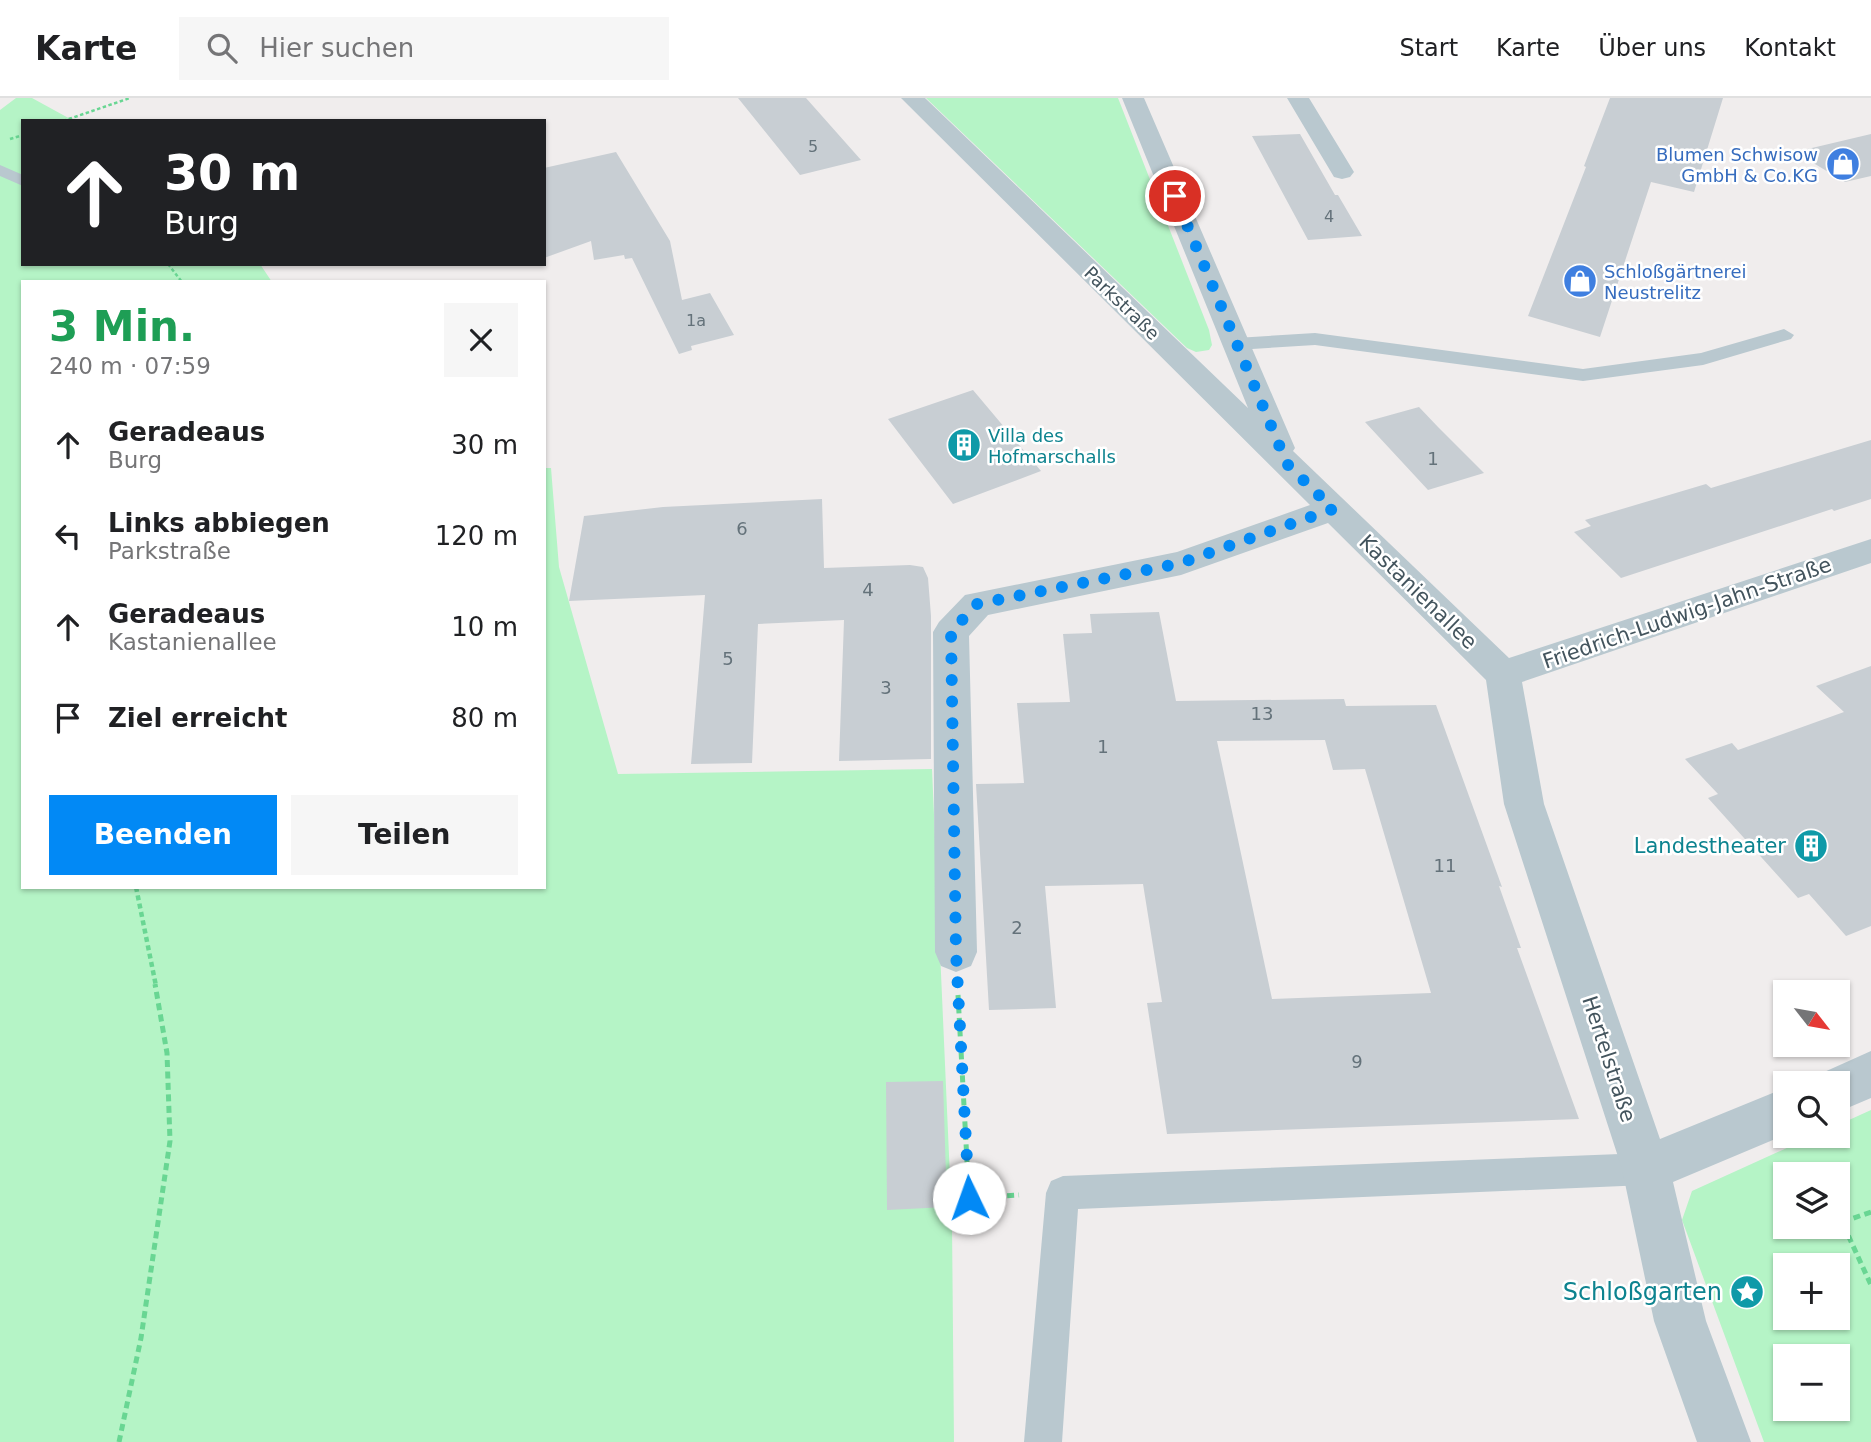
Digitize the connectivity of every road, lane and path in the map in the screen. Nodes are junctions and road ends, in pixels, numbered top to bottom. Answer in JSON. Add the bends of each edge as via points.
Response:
{"nodes":[{"id":1,"x":130,"y":98,"type":"edge"},
{"id":2,"x":912,"y":98,"type":"edge"},
{"id":3,"x":1133,"y":98,"type":"edge"},
{"id":4,"x":1298,"y":98,"type":"edge"},
{"id":5,"x":69,"y":119,"type":"edge"},
{"id":6,"x":0,"y":170,"type":"edge"},
{"id":7,"x":1342,"y":172,"type":"dead end"},
{"id":8,"x":21,"y":180,"type":"edge"},
{"id":9,"x":170,"y":266,"type":"edge"},
{"id":10,"x":180,"y":280,"type":"edge"},
{"id":11,"x":1784,"y":335,"type":"dead end"},
{"id":12,"x":1236,"y":344,"type":"junction"},
{"id":13,"x":1287,"y":464,"type":"junction"},
{"id":14,"x":1333,"y":509,"type":"junction"},
{"id":15,"x":1871,"y":551,"type":"edge"},
{"id":16,"x":1503,"y":674,"type":"junction"},
{"id":17,"x":137,"y":889,"type":"edge"},
{"id":18,"x":956,"y":952,"type":"joint"},
{"id":19,"x":1871,"y":1073,"type":"edge"},
{"id":20,"x":1850,"y":1083,"type":"edge"},
{"id":21,"x":1773,"y":1116,"type":"edge"},
{"id":22,"x":1646,"y":1169,"type":"junction"},
{"id":23,"x":1063,"y":1193,"type":"junction"},
{"id":24,"x":1871,"y":1212,"type":"edge"},
{"id":25,"x":1871,"y":1285,"type":"edge"},
{"id":26,"x":119,"y":1442,"type":"edge"},
{"id":27,"x":1043,"y":1442,"type":"edge"},
{"id":28,"x":1724,"y":1442,"type":"edge"}],
"edges":[{"from":1,"to":5,"type":"path"},
{"from":2,"to":13,"type":"street","name":"Parkstraße"},
{"from":3,"to":12,"type":"street"},
{"from":4,"to":7,"type":"street"},
{"from":6,"to":8,"type":"lane"},
{"from":9,"to":10,"type":"path"},
{"from":11,"to":12,"type":"lane","via":[[1703,359],[1583,375],[1315,339]]},
{"from":12,"to":13,"type":"street"},
{"from":13,"to":14,"type":"street","name":"Parkstraße"},
{"from":14,"to":16,"type":"street","name":"Kastanienallee"},
{"from":14,"to":18,"type":"street","via":[[1181,563],[977,604],[951,632]]},
{"from":15,"to":16,"type":"street","name":"Friedrich-Ludwig-Jahn-Straße"},
{"from":16,"to":22,"type":"street","name":"Hertelstraße","via":[[1524,804]]},
{"from":17,"to":26,"type":"path","via":[[167,1053],[170,1141],[141,1338]]},
{"from":18,"to":23,"type":"path","via":[[969,1198]]},
{"from":19,"to":20,"type":"street"},
{"from":21,"to":22,"type":"street"},
{"from":22,"to":23,"type":"lane"},
{"from":22,"to":28,"type":"street","name":"Hertelstraße","via":[[1680,1321]]},
{"from":23,"to":27,"type":"lane"},
{"from":24,"to":25,"type":"path","via":[[1842,1222]]}]}
